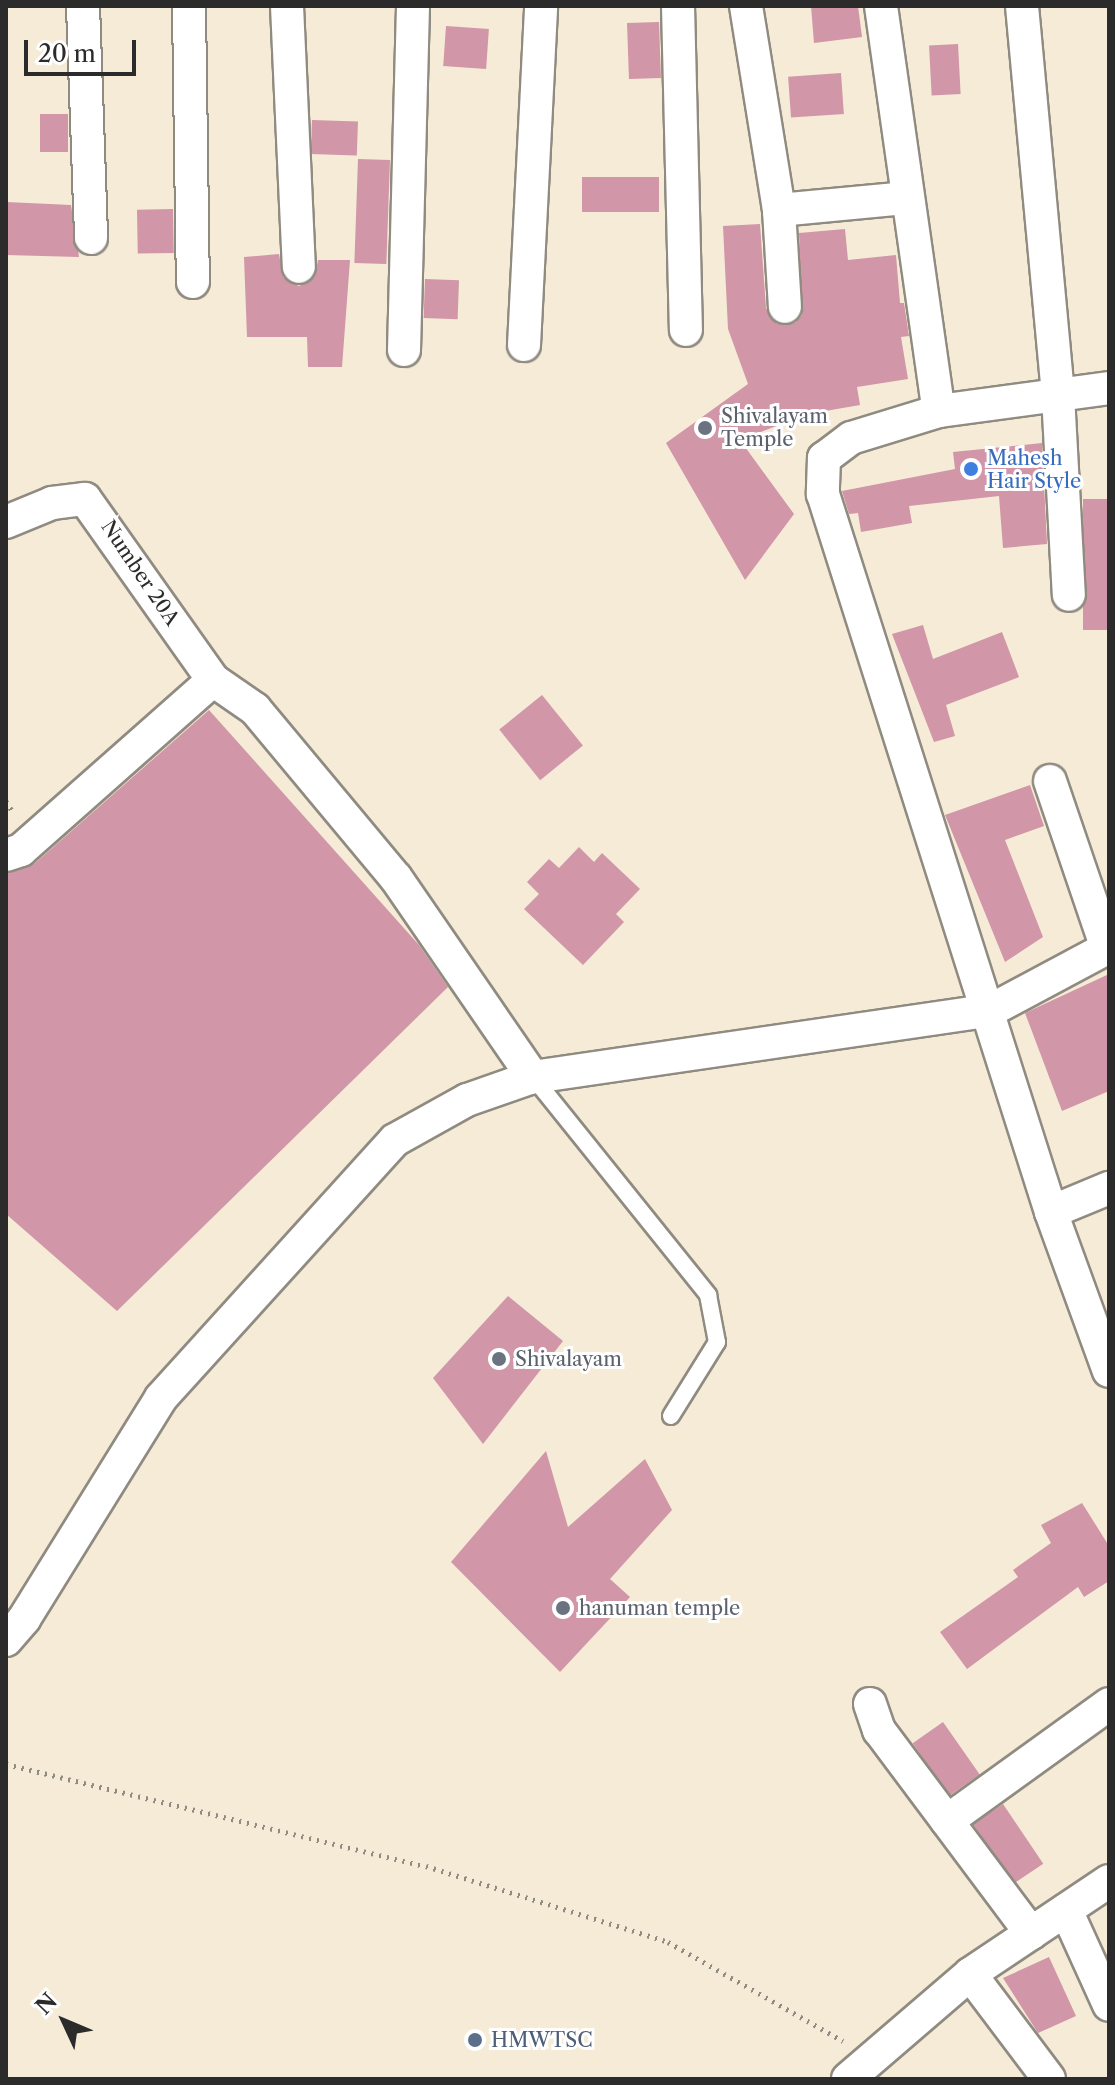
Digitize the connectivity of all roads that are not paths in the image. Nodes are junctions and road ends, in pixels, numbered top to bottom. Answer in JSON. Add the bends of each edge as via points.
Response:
{"nodes":[{"id":1,"x":83,"y":6,"type":"edge"},
{"id":2,"x":189,"y":6,"type":"edge"},
{"id":3,"x":287,"y":6,"type":"edge"},
{"id":4,"x":413,"y":6,"type":"edge"},
{"id":5,"x":541,"y":6,"type":"edge"},
{"id":6,"x":678,"y":6,"type":"edge"},
{"id":7,"x":746,"y":6,"type":"edge"},
{"id":8,"x":881,"y":6,"type":"edge"},
{"id":9,"x":1022,"y":6,"type":"edge"},
{"id":10,"x":907,"y":198,"type":"junction"},
{"id":11,"x":779,"y":210,"type":"junction"},
{"id":12,"x":91,"y":238,"type":"dead end"},
{"id":13,"x":299,"y":267,"type":"dead end"},
{"id":14,"x":193,"y":282,"type":"dead end"},
{"id":15,"x":785,"y":307,"type":"dead end"},
{"id":16,"x":686,"y":330,"type":"dead end"},
{"id":17,"x":524,"y":345,"type":"dead end"},
{"id":18,"x":404,"y":350,"type":"dead end"},
{"id":19,"x":1109,"y":388,"type":"edge"},
{"id":20,"x":1058,"y":395,"type":"junction"},
{"id":21,"x":939,"y":411,"type":"junction"},
{"id":22,"x":6,"y":522,"type":"edge"},
{"id":23,"x":1069,"y":595,"type":"dead end"},
{"id":24,"x":213,"y":680,"type":"junction"},
{"id":25,"x":1050,"y":781,"type":"dead end"},
{"id":26,"x":6,"y":855,"type":"edge"},
{"id":27,"x":1108,"y":947,"type":"edge"},
{"id":28,"x":991,"y":1010,"type":"junction"},
{"id":29,"x":533,"y":1077,"type":"junction"},
{"id":30,"x":1109,"y":1188,"type":"edge"},
{"id":31,"x":1051,"y":1212,"type":"junction"},
{"id":32,"x":1109,"y":1371,"type":"edge"},
{"id":33,"x":671,"y":1416,"type":"dead end"},
{"id":34,"x":6,"y":1640,"type":"edge"},
{"id":35,"x":870,"y":1704,"type":"dead end"},
{"id":36,"x":1109,"y":1704,"type":"edge"},
{"id":37,"x":947,"y":1821,"type":"junction"},
{"id":38,"x":1109,"y":1881,"type":"edge"},
{"id":39,"x":1066,"y":1910,"type":"junction"},
{"id":40,"x":1031,"y":1933,"type":"junction"},
{"id":41,"x":970,"y":1974,"type":"junction"},
{"id":42,"x":1105,"y":1989,"type":"edge"},
{"id":43,"x":848,"y":2079,"type":"edge"},
{"id":44,"x":1049,"y":2079,"type":"edge"}],
"edges":[{"from":1,"to":12,"type":"street"},
{"from":2,"to":14,"type":"street"},
{"from":3,"to":13,"type":"street"},
{"from":4,"to":18,"type":"street"},
{"from":5,"to":17,"type":"street"},
{"from":6,"to":16,"type":"street"},
{"from":7,"to":11,"type":"street"},
{"from":8,"to":10,"type":"street"},
{"from":9,"to":20,"type":"street"},
{"from":10,"to":11,"type":"street"},
{"from":10,"to":21,"type":"street"},
{"from":11,"to":15,"type":"street"},
{"from":19,"to":20,"type":"street"},
{"from":20,"to":21,"type":"street"},
{"from":20,"to":23,"type":"street"},
{"from":21,"to":28,"type":"street","via":[[851,438],[824,458],[823,494]]},
{"from":22,"to":24,"type":"street","name":"Number 20A","via":[[52,503],[85,499]]},
{"from":24,"to":26,"type":"street","via":[[21,850]]},
{"from":24,"to":29,"type":"street","via":[[255,709],[396,878]]},
{"from":25,"to":27,"type":"street"},
{"from":27,"to":28,"type":"street"},
{"from":28,"to":29,"type":"street"},
{"from":28,"to":31,"type":"street"},
{"from":29,"to":33,"type":"lane","via":[[687,1265],[712,1305],[717,1342]]},
{"from":29,"to":34,"type":"street","via":[[467,1100],[395,1140],[161,1398]]},
{"from":30,"to":31,"type":"street"},
{"from":31,"to":32,"type":"street"},
{"from":35,"to":37,"type":"street","via":[[879,1730]]},
{"from":36,"to":37,"type":"street"},
{"from":37,"to":40,"type":"street"},
{"from":38,"to":39,"type":"street"},
{"from":39,"to":40,"type":"street"},
{"from":39,"to":42,"type":"street"},
{"from":40,"to":41,"type":"street"},
{"from":41,"to":43,"type":"street"},
{"from":41,"to":44,"type":"street"}]}
